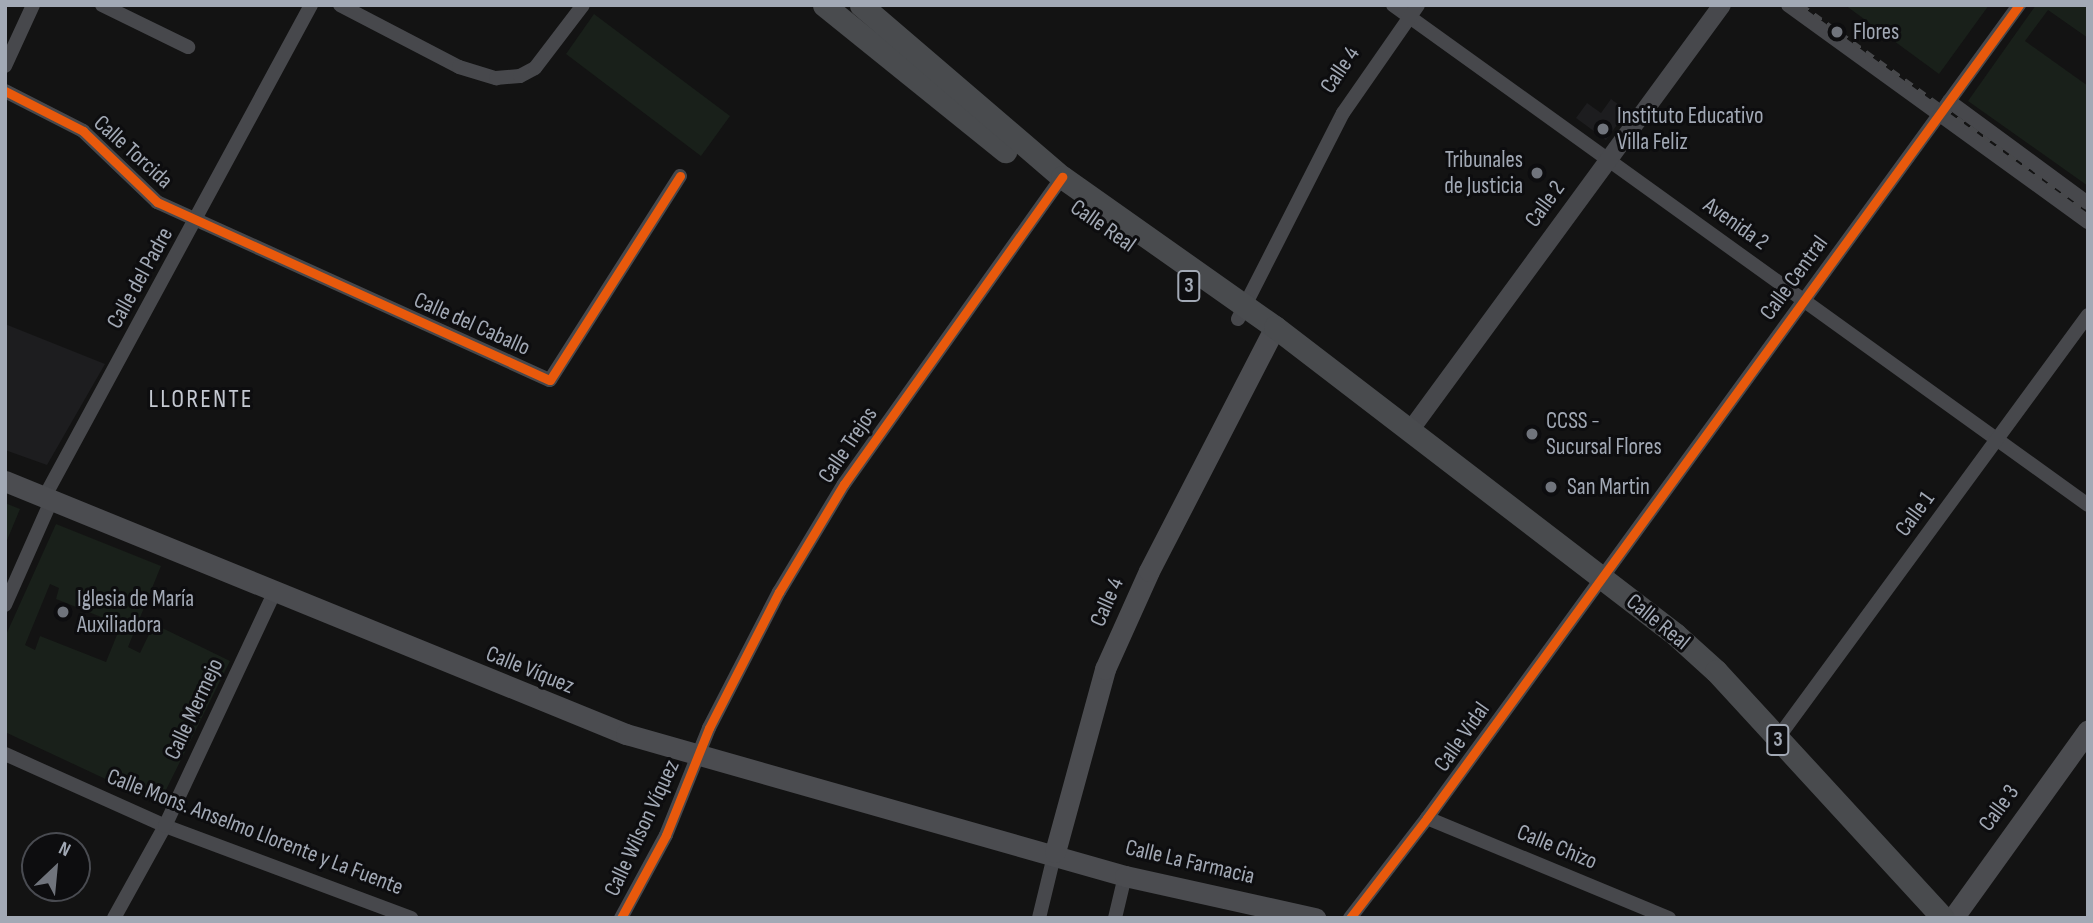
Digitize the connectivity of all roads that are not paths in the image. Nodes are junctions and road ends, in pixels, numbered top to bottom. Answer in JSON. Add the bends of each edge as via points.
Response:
{"nodes":[{"id":1,"x":33,"y":5,"type":"edge"},
{"id":2,"x":102,"y":5,"type":"edge"},
{"id":3,"x":311,"y":5,"type":"edge"},
{"id":4,"x":341,"y":5,"type":"edge"},
{"id":5,"x":583,"y":5,"type":"edge"},
{"id":6,"x":824,"y":5,"type":"edge"},
{"id":7,"x":842,"y":5,"type":"edge"},
{"id":8,"x":861,"y":5,"type":"edge"},
{"id":9,"x":1393,"y":5,"type":"edge"},
{"id":10,"x":1722,"y":5,"type":"edge"},
{"id":11,"x":1788,"y":5,"type":"edge"},
{"id":12,"x":2019,"y":5,"type":"edge"},
{"id":13,"x":1414,"y":11,"type":"edge"},
{"id":14,"x":188,"y":47,"type":"dead end"},
{"id":15,"x":895,"y":62,"type":"junction"},
{"id":16,"x":5,"y":66,"type":"edge"},
{"id":17,"x":5,"y":91,"type":"edge"},
{"id":18,"x":1950,"y":101,"type":"junction"},
{"id":19,"x":1938,"y":113,"type":"junction"},
{"id":20,"x":1607,"y":161,"type":"junction"},
{"id":21,"x":680,"y":176,"type":"dead end"},
{"id":22,"x":1058,"y":183,"type":"junction"},
{"id":23,"x":2088,"y":203,"type":"edge"},
{"id":24,"x":198,"y":220,"type":"junction"},
{"id":25,"x":2088,"y":222,"type":"edge"},
{"id":26,"x":1802,"y":299,"type":"junction"},
{"id":27,"x":1242,"y":313,"type":"junction"},
{"id":28,"x":2088,"y":315,"type":"edge"},
{"id":29,"x":1271,"y":332,"type":"junction"},
{"id":30,"x":1409,"y":432,"type":"junction"},
{"id":31,"x":1998,"y":439,"type":"junction"},
{"id":32,"x":5,"y":481,"type":"edge"},
{"id":33,"x":49,"y":498,"type":"junction"},
{"id":34,"x":2088,"y":505,"type":"edge"},
{"id":35,"x":1600,"y":575,"type":"junction"},
{"id":36,"x":274,"y":593,"type":"junction"},
{"id":37,"x":5,"y":605,"type":"edge"},
{"id":38,"x":2088,"y":730,"type":"edge"},
{"id":39,"x":1777,"y":739,"type":"junction"},
{"id":40,"x":5,"y":754,"type":"edge"},
{"id":41,"x":697,"y":755,"type":"junction"},
{"id":42,"x":1427,"y":818,"type":"junction"},
{"id":43,"x":164,"y":826,"type":"junction"},
{"id":44,"x":1055,"y":852,"type":"junction"},
{"id":45,"x":1125,"y":876,"type":"junction"},
{"id":46,"x":114,"y":918,"type":"edge"},
{"id":47,"x":411,"y":918,"type":"edge"},
{"id":48,"x":621,"y":918,"type":"edge"},
{"id":49,"x":1040,"y":918,"type":"edge"},
{"id":50,"x":1115,"y":918,"type":"edge"},
{"id":51,"x":1315,"y":918,"type":"edge"},
{"id":52,"x":1350,"y":918,"type":"edge"},
{"id":53,"x":1670,"y":918,"type":"edge"},
{"id":54,"x":1943,"y":918,"type":"edge"},
{"id":55,"x":1953,"y":918,"type":"edge"}],
"edges":[{"from":1,"to":16,"type":"street"},
{"from":2,"to":14,"type":"street"},
{"from":3,"to":24,"type":"street","name":"Calle del Padre","via":[[240,132]]},
{"from":4,"to":5,"type":"street","via":[[459,67],[496,78],[520,76],[535,68]]},
{"from":6,"to":15,"type":"main road","name":"Calle Real","number":"3"},
{"from":7,"to":15,"type":"main road","via":[[874,31]]},
{"from":8,"to":22,"type":"main road","name":"Calle Real","number":"3"},
{"from":9,"to":13,"type":"street","name":"Avenida 2"},
{"from":10,"to":20,"type":"street","name":"Calle 2"},
{"from":11,"to":19,"type":"street"},
{"from":12,"to":18,"type":"street","name":"Calle Central"},
{"from":13,"to":20,"type":"street","name":"Avenida 2"},
{"from":13,"to":27,"type":"street","name":"Calle 4","via":[[1343,113]]},
{"from":15,"to":22,"type":"main road","name":"Calle Real","number":"3"},
{"from":17,"to":24,"type":"street","name":"Calle Torcida","via":[[83,131],[142,192]]},
{"from":18,"to":19,"type":"street","name":"Calle Central"},
{"from":18,"to":23,"type":"street"},
{"from":19,"to":25,"type":"street"},
{"from":19,"to":26,"type":"street","name":"Calle Central"},
{"from":20,"to":26,"type":"street","name":"Avenida 2"},
{"from":20,"to":30,"type":"street","name":"Calle 2"},
{"from":21,"to":24,"type":"street","name":"Calle del Caballo","via":[[550,380]]},
{"from":22,"to":27,"type":"main road","name":"Calle Real","number":"3"},
{"from":22,"to":41,"type":"street","name":"Calle Trejos","via":[[844,484],[779,592]]},
{"from":24,"to":33,"type":"street","name":"Calle del Padre"},
{"from":26,"to":31,"type":"street","name":"Avenida 2"},
{"from":26,"to":35,"type":"street","name":"Calle Central"},
{"from":27,"to":29,"type":"main road","name":"Calle Real","number":"3"},
{"from":28,"to":31,"type":"street","name":"Calle 1"},
{"from":29,"to":30,"type":"main road","name":"Calle Real","number":"3"},
{"from":29,"to":44,"type":"main road","name":"Calle 4","via":[[1149,571],[1105,669]]},
{"from":30,"to":35,"type":"main road","name":"Calle Real","number":"3"},
{"from":31,"to":34,"type":"street","name":"Avenida 2"},
{"from":31,"to":39,"type":"street","name":"Calle 1"},
{"from":32,"to":33,"type":"main road","name":"Calle Víquez"},
{"from":33,"to":36,"type":"main road","name":"Calle Víquez"},
{"from":33,"to":37,"type":"street","name":"Calle del Padre"},
{"from":35,"to":39,"type":"main road","name":"Calle Real","number":"3","via":[[1716,671]]},
{"from":35,"to":42,"type":"street","name":"Calle Vidal"},
{"from":36,"to":41,"type":"main road","name":"Calle Víquez","via":[[581,719]]},
{"from":36,"to":43,"type":"street","name":"Calle Mermejo"},
{"from":38,"to":55,"type":"main road","name":"Calle 3"},
{"from":39,"to":54,"type":"main road","name":"Calle Real","number":"3"},
{"from":40,"to":43,"type":"street","name":"Calle Mons. Anselmo Llorente y La Fuente"},
{"from":41,"to":44,"type":"main road","name":"Calle Víquez"},
{"from":41,"to":48,"type":"street","name":"Calle Wilson Víquez","via":[[666,835]]},
{"from":42,"to":52,"type":"street","name":"Calle Vidal"},
{"from":42,"to":53,"type":"street","name":"Calle Chizo"},
{"from":43,"to":46,"type":"street","name":"Calle Mermejo"},
{"from":43,"to":47,"type":"street","name":"Calle Mons. Anselmo Llorente y La Fuente"},
{"from":44,"to":45,"type":"main road","name":"Calle La Farmacia"},
{"from":44,"to":49,"type":"street","name":"Calle 4"},
{"from":45,"to":50,"type":"street"},
{"from":45,"to":51,"type":"main road","name":"Calle La Farmacia"}]}
